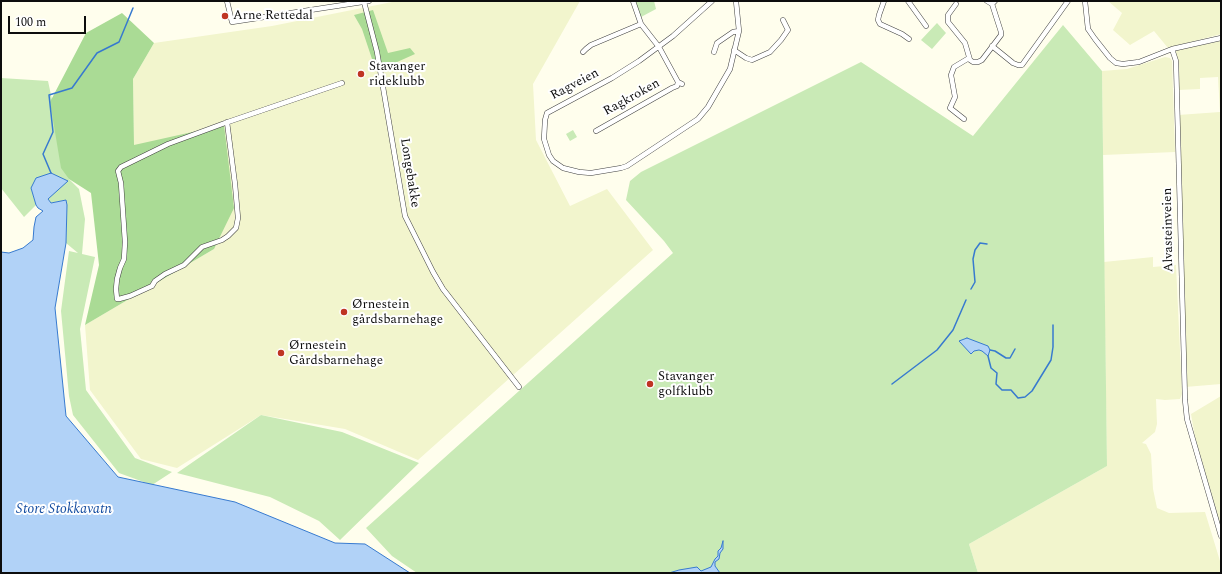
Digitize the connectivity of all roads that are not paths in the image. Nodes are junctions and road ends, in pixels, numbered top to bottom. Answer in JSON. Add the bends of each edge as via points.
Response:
{"nodes":[{"id":1,"x":226,"y":1,"type":"edge"},
{"id":2,"x":230,"y":1,"type":"edge"},
{"id":3,"x":366,"y":1,"type":"edge"},
{"id":4,"x":633,"y":1,"type":"edge"},
{"id":5,"x":712,"y":1,"type":"edge"},
{"id":6,"x":736,"y":1,"type":"edge"},
{"id":7,"x":884,"y":1,"type":"edge"},
{"id":8,"x":908,"y":1,"type":"edge"},
{"id":9,"x":987,"y":1,"type":"edge"},
{"id":10,"x":1068,"y":1,"type":"edge"},
{"id":11,"x":1085,"y":1,"type":"edge"},
{"id":12,"x":994,"y":3,"type":"edge"},
{"id":13,"x":956,"y":4,"type":"dead end"},
{"id":14,"x":230,"y":14,"type":"junction"},
{"id":15,"x":783,"y":20,"type":"dead end"},
{"id":16,"x":641,"y":24,"type":"junction"},
{"id":17,"x":926,"y":26,"type":"dead end"},
{"id":18,"x":738,"y":31,"type":"junction"},
{"id":19,"x":1221,"y":38,"type":"edge"},
{"id":20,"x":909,"y":39,"type":"dead end"},
{"id":21,"x":992,"y":46,"type":"junction"},
{"id":22,"x":659,"y":47,"type":"junction"},
{"id":23,"x":1172,"y":49,"type":"junction"},
{"id":24,"x":734,"y":50,"type":"junction"},
{"id":25,"x":583,"y":52,"type":"dead end"},
{"id":26,"x":714,"y":52,"type":"dead end"},
{"id":27,"x":969,"y":58,"type":"junction"},
{"id":28,"x":342,"y":83,"type":"dead end"},
{"id":29,"x":964,"y":119,"type":"dead end"},
{"id":30,"x":227,"y":122,"type":"junction"},
{"id":31,"x":596,"y":131,"type":"dead end"},
{"id":32,"x":519,"y":387,"type":"dead end"},
{"id":33,"x":1221,"y":536,"type":"edge"}],
"edges":[{"from":1,"to":14,"type":"street"},
{"from":2,"to":14,"type":"street"},
{"from":3,"to":14,"type":"street","via":[[232,22]]},
{"from":3,"to":32,"type":"street","name":"Longebakke","via":[[405,216],[443,289]]},
{"from":4,"to":16,"type":"street","name":"Ragkroken"},
{"from":5,"to":22,"type":"street","name":"Ragveien"},
{"from":6,"to":18,"type":"street","name":"Ragveien"},
{"from":7,"to":20,"type":"street","via":[[878,20],[880,24]]},
{"from":8,"to":17,"type":"street"},
{"from":9,"to":12,"type":"street"},
{"from":10,"to":21,"type":"street","via":[[1022,65],[1013,63]]},
{"from":11,"to":23,"type":"street","via":[[1088,29],[1116,63],[1139,62]]},
{"from":12,"to":21,"type":"street","via":[[1001,34]]},
{"from":13,"to":27,"type":"street","via":[[948,15],[948,22],[965,43]]},
{"from":15,"to":24,"type":"street","via":[[788,30],[770,52],[752,60]]},
{"from":16,"to":22,"type":"street","name":"Ragkroken"},
{"from":16,"to":25,"type":"street","via":[[592,45]]},
{"from":18,"to":24,"type":"street","name":"Ragveien"},
{"from":18,"to":26,"type":"street","via":[[717,43]]},
{"from":19,"to":23,"type":"street"},
{"from":21,"to":27,"type":"street","via":[[980,62],[973,62]]},
{"from":22,"to":24,"type":"street","name":"Ragveien","via":[[612,78],[548,113],[544,139],[553,161],[567,170],[591,173],[627,166],[703,114],[730,69]]},
{"from":22,"to":31,"type":"street","name":"Ragkroken","via":[[680,83]]},
{"from":23,"to":33,"type":"street","name":"Alvasteinveien","via":[[1176,62],[1184,400],[1187,419]]},
{"from":27,"to":29,"type":"street","via":[[954,67],[951,75],[956,97],[950,108]]},
{"from":28,"to":30,"type":"street"},
{"from":30,"to":30,"type":"street","via":[[168,144],[121,167],[118,171],[125,242],[124,259],[117,284],[118,300],[152,286],[154,281],[184,265],[202,247],[228,236],[236,228],[236,191]]}]}
